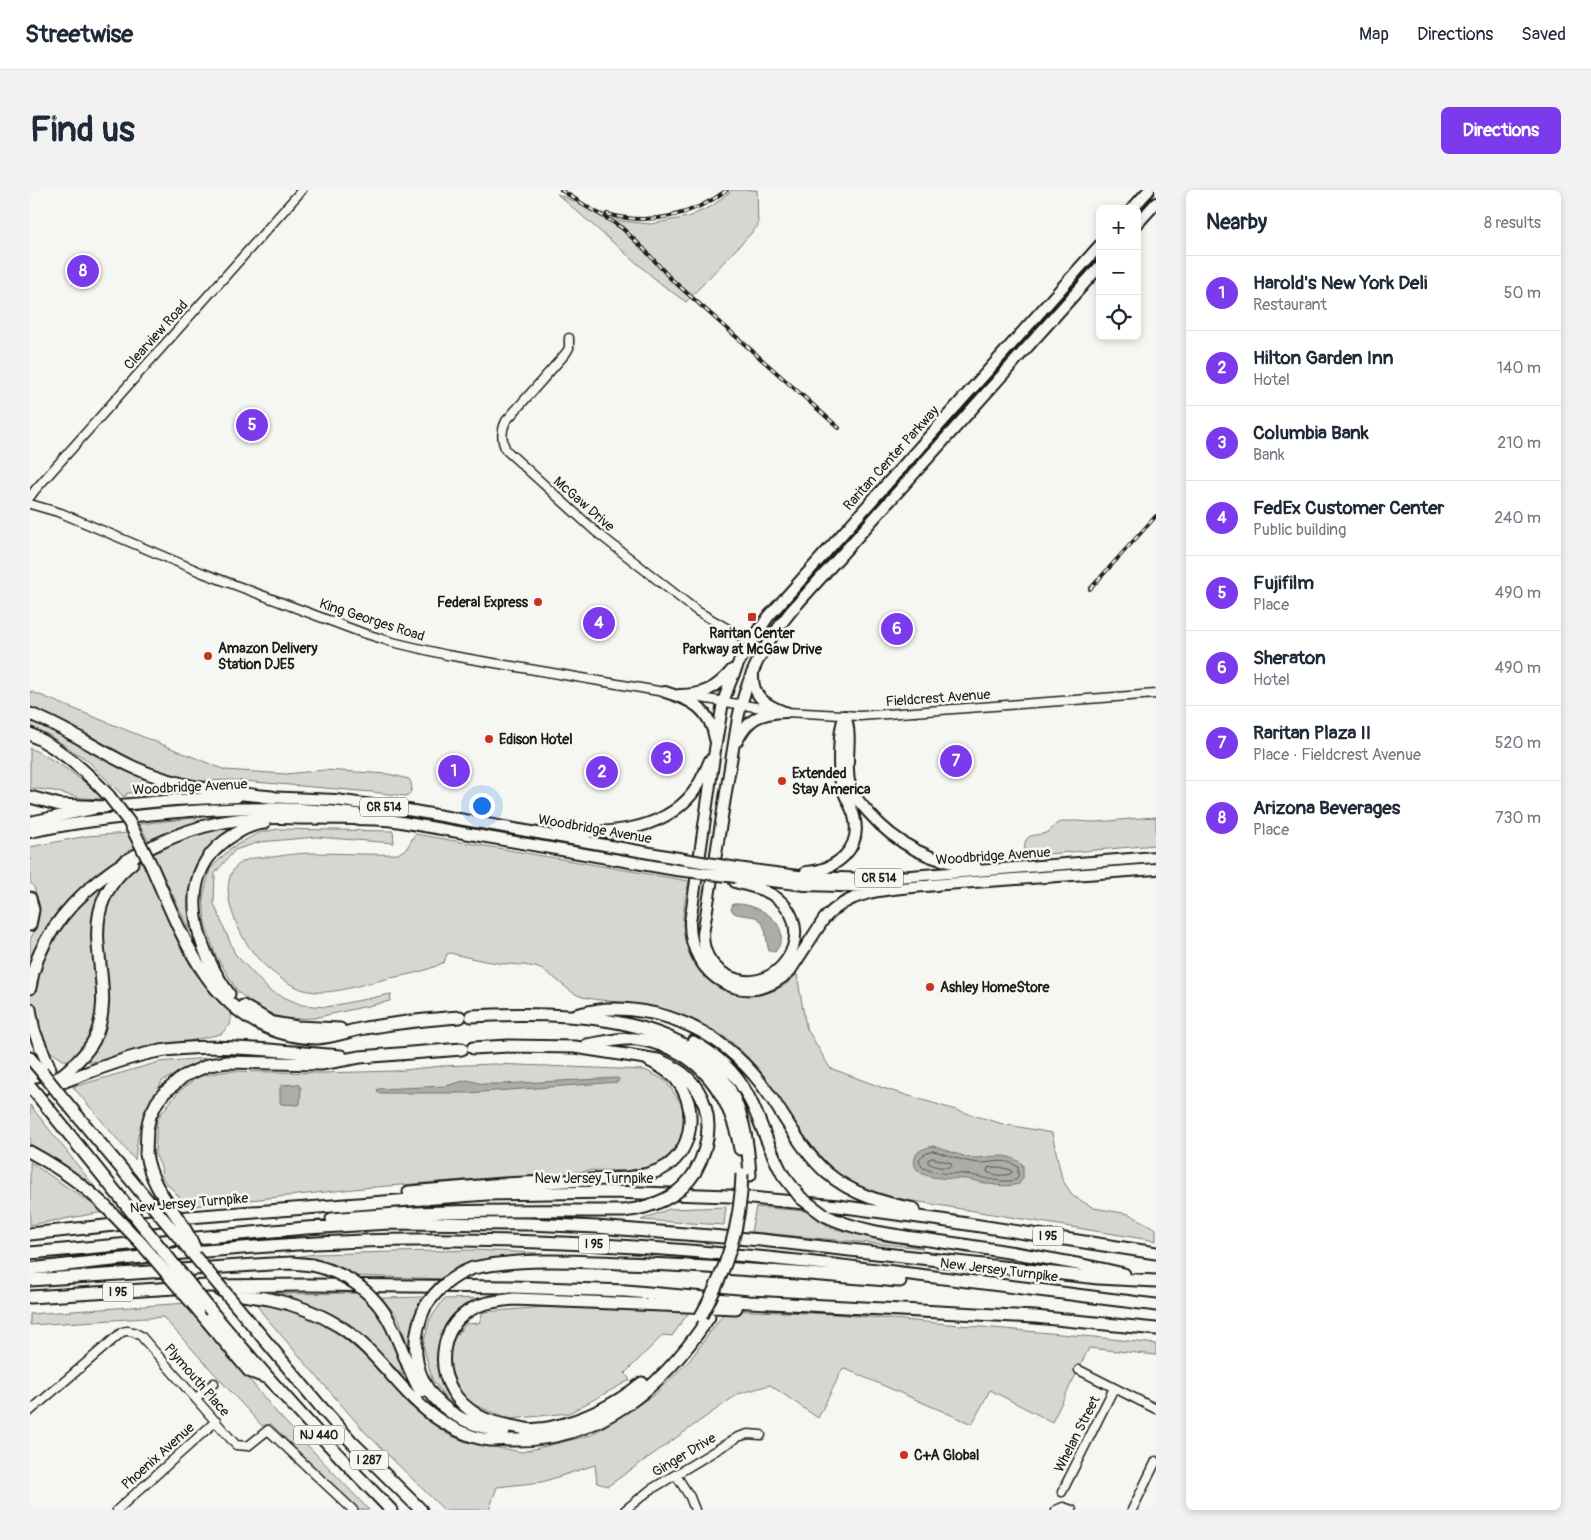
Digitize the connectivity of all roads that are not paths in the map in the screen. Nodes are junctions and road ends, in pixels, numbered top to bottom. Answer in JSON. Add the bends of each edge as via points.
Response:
{"nodes":[{"id":1,"x":302,"y":190,"type":"edge"},
{"id":2,"x":1149,"y":190,"type":"edge"},
{"id":3,"x":1156,"y":203,"type":"edge"},
{"id":4,"x":1136,"y":205,"type":"edge"},
{"id":5,"x":1141,"y":220,"type":"edge"},
{"id":6,"x":1096,"y":249,"type":"edge"},
{"id":7,"x":1096,"y":270,"type":"edge"},
{"id":8,"x":569,"y":338,"type":"dead end"},
{"id":9,"x":30,"y":497,"type":"edge"},
{"id":10,"x":30,"y":504,"type":"edge"},
{"id":11,"x":750,"y":643,"type":"junction"},
{"id":12,"x":762,"y":652,"type":"junction"},
{"id":13,"x":743,"y":656,"type":"junction"},
{"id":14,"x":753,"y":669,"type":"junction"},
{"id":15,"x":665,"y":692,"type":"junction"},
{"id":16,"x":1156,"y":694,"type":"edge"},
{"id":17,"x":679,"y":695,"type":"junction"},
{"id":18,"x":723,"y":702,"type":"junction"},
{"id":19,"x":741,"y":706,"type":"junction"},
{"id":20,"x":786,"y":712,"type":"junction"},
{"id":21,"x":30,"y":714,"type":"edge"},
{"id":22,"x":846,"y":716,"type":"junction"},
{"id":23,"x":30,"y":734,"type":"edge"},
{"id":24,"x":30,"y":740,"type":"edge"},
{"id":25,"x":716,"y":743,"type":"junction"},
{"id":26,"x":732,"y":754,"type":"junction"},
{"id":27,"x":84,"y":770,"type":"junction"},
{"id":28,"x":30,"y":797,"type":"edge"},
{"id":29,"x":272,"y":797,"type":"junction"},
{"id":30,"x":107,"y":801,"type":"junction"},
{"id":31,"x":310,"y":818,"type":"junction"},
{"id":32,"x":392,"y":820,"type":"junction"},
{"id":33,"x":30,"y":822,"type":"edge"},
{"id":34,"x":495,"y":825,"type":"junction"},
{"id":35,"x":30,"y":832,"type":"edge"},
{"id":36,"x":158,"y":845,"type":"junction"},
{"id":37,"x":1156,"y":858,"type":"edge"},
{"id":38,"x":1021,"y":868,"type":"junction"},
{"id":39,"x":1156,"y":869,"type":"edge"},
{"id":40,"x":736,"y":876,"type":"junction"},
{"id":41,"x":937,"y":885,"type":"junction"},
{"id":42,"x":30,"y":898,"type":"edge"},
{"id":43,"x":30,"y":925,"type":"edge"},
{"id":44,"x":30,"y":988,"type":"edge"},
{"id":45,"x":30,"y":1009,"type":"edge"},
{"id":46,"x":572,"y":1016,"type":"junction"},
{"id":47,"x":616,"y":1023,"type":"junction"},
{"id":48,"x":359,"y":1029,"type":"junction"},
{"id":49,"x":575,"y":1047,"type":"junction"},
{"id":50,"x":360,"y":1057,"type":"junction"},
{"id":51,"x":30,"y":1058,"type":"edge"},
{"id":52,"x":647,"y":1059,"type":"junction"},
{"id":53,"x":46,"y":1071,"type":"junction"},
{"id":54,"x":45,"y":1087,"type":"junction"},
{"id":55,"x":30,"y":1088,"type":"edge"},
{"id":56,"x":30,"y":1152,"type":"edge"},
{"id":57,"x":746,"y":1174,"type":"junction"},
{"id":58,"x":354,"y":1203,"type":"junction"},
{"id":59,"x":940,"y":1220,"type":"junction"},
{"id":60,"x":279,"y":1230,"type":"junction"},
{"id":61,"x":30,"y":1234,"type":"edge"},
{"id":62,"x":30,"y":1253,"type":"edge"},
{"id":63,"x":1156,"y":1253,"type":"edge"},
{"id":64,"x":198,"y":1259,"type":"junction"},
{"id":65,"x":30,"y":1269,"type":"edge"},
{"id":66,"x":30,"y":1280,"type":"edge"},
{"id":67,"x":957,"y":1280,"type":"junction"},
{"id":68,"x":1156,"y":1281,"type":"edge"},
{"id":69,"x":207,"y":1286,"type":"junction"},
{"id":70,"x":30,"y":1297,"type":"edge"},
{"id":71,"x":786,"y":1304,"type":"junction"},
{"id":72,"x":1156,"y":1305,"type":"edge"},
{"id":73,"x":705,"y":1316,"type":"junction"},
{"id":74,"x":1156,"y":1329,"type":"edge"},
{"id":75,"x":1079,"y":1370,"type":"dead end"},
{"id":76,"x":267,"y":1377,"type":"junction"},
{"id":77,"x":214,"y":1383,"type":"dead end"},
{"id":78,"x":1114,"y":1388,"type":"junction"},
{"id":79,"x":196,"y":1398,"type":"junction"},
{"id":80,"x":1156,"y":1409,"type":"edge"},
{"id":81,"x":30,"y":1411,"type":"edge"},
{"id":82,"x":216,"y":1421,"type":"junction"},
{"id":83,"x":531,"y":1430,"type":"junction"},
{"id":84,"x":761,"y":1435,"type":"dead end"},
{"id":85,"x":499,"y":1439,"type":"junction"},
{"id":86,"x":1156,"y":1461,"type":"edge"},
{"id":87,"x":676,"y":1475,"type":"junction"},
{"id":88,"x":1062,"y":1492,"type":"dead end"},
{"id":89,"x":117,"y":1510,"type":"edge"},
{"id":90,"x":353,"y":1510,"type":"edge"},
{"id":91,"x":391,"y":1510,"type":"edge"},
{"id":92,"x":421,"y":1510,"type":"edge"},
{"id":93,"x":624,"y":1510,"type":"edge"},
{"id":94,"x":695,"y":1510,"type":"edge"},
{"id":95,"x":1056,"y":1510,"type":"edge"},
{"id":96,"x":1072,"y":1510,"type":"edge"},
{"id":97,"x":1132,"y":1510,"type":"edge"}],
"edges":[{"from":1,"to":9,"type":"street","name":"Clearview Road"},
{"from":2,"to":4,"type":"main road"},
{"from":3,"to":5,"type":"main road"},
{"from":6,"to":11,"type":"main road","name":"Raritan Center Parkway","via":[[798,583]]},
{"from":7,"to":12,"type":"main road","name":"Raritan Center Parkway","via":[[792,610]]},
{"from":8,"to":11,"type":"street","name":"McGaw Drive","via":[[566,353],[506,421],[502,440],[506,450],[616,548],[697,610]]},
{"from":10,"to":15,"type":"street","name":"King Georges Road","via":[[61,513],[203,573],[392,642],[445,655]]},
{"from":11,"to":12,"type":"street","name":"McGaw Drive"},
{"from":11,"to":13,"type":"main road","name":"Raritan Center Parkway"},
{"from":12,"to":14,"type":"main road","name":"Raritan Center Parkway"},
{"from":13,"to":17,"type":"main road","via":[[713,688]]},
{"from":13,"to":18,"type":"main road","name":"Raritan Center Parkway"},
{"from":14,"to":19,"type":"main road","name":"Raritan Center Parkway"},
{"from":14,"to":20,"type":"main road","via":[[753,683],[758,696],[768,705]]},
{"from":15,"to":17,"type":"street","name":"King Georges Road"},
{"from":15,"to":25,"type":"main road","via":[[703,711]]},
{"from":16,"to":22,"type":"street","name":"Fieldcrest Avenue"},
{"from":17,"to":18,"type":"street","name":"King Georges Road"},
{"from":18,"to":19,"type":"street","name":"Fieldcrest Avenue"},
{"from":18,"to":25,"type":"main road","name":"Raritan Center Parkway"},
{"from":19,"to":20,"type":"street","name":"Fieldcrest Avenue"},
{"from":19,"to":26,"type":"main road","name":"Raritan Center Parkway"},
{"from":20,"to":22,"type":"street","name":"Fieldcrest Avenue"},
{"from":20,"to":26,"type":"main road","via":[[769,713],[753,719],[742,732]]},
{"from":21,"to":29,"type":"highway","via":[[132,766],[173,782],[214,791]]},
{"from":22,"to":38,"type":"main road","via":[[851,788],[886,831],[914,850],[945,862]]},
{"from":22,"to":40,"type":"main road","via":[[840,731],[840,775],[856,826],[848,851],[833,865],[814,872]]},
{"from":23,"to":27,"type":"highway"},
{"from":24,"to":27,"type":"highway"},
{"from":25,"to":34,"type":"main road","via":[[692,795],[675,810],[654,821],[602,832]]},
{"from":25,"to":41,"type":"main road","via":[[690,927],[698,959],[719,981],[744,989],[772,984],[790,971],[824,920],[848,900],[867,893]]},
{"from":26,"to":40,"type":"main road","via":[[703,939],[708,956],[724,974],[741,980],[760,980],[774,973],[788,959],[795,941],[794,924],[786,907],[775,897]]},
{"from":27,"to":30,"type":"highway"},
{"from":28,"to":30,"type":"highway","via":[[60,805]]},
{"from":29,"to":30,"type":"main road","name":"Woodbridge Avenue","number":"CR 514"},
{"from":29,"to":34,"type":"main road","name":"Woodbridge Avenue","number":"CR 514","via":[[336,800]]},
{"from":30,"to":33,"type":"main road","name":"Woodbridge Avenue","number":"CR 514"},
{"from":30,"to":48,"type":"highway","bridge":true,"via":[[129,822],[196,962],[237,1010],[269,1029],[305,1038]]},
{"from":31,"to":32,"type":"highway"},
{"from":31,"to":36,"type":"highway","via":[[250,818],[218,823]]},
{"from":31,"to":48,"type":"highway","via":[[245,828],[220,846],[206,862],[198,882],[195,910],[198,928],[217,977],[244,1007],[281,1024],[303,1028]]},
{"from":32,"to":35,"type":"main road","name":"Woodbridge Avenue","number":"CR 514","via":[[335,811],[241,808],[109,818]]},
{"from":32,"to":40,"type":"main road","name":"Woodbridge Avenue","number":"CR 514","bridge":true,"via":[[676,870]]},
{"from":34,"to":40,"type":"main road","name":"Woodbridge Avenue","number":"CR 514","bridge":true,"via":[[678,858]]},
{"from":36,"to":44,"type":"highway","via":[[116,867],[72,907],[40,953]]},
{"from":36,"to":54,"type":"highway","via":[[127,867],[104,899],[96,932],[102,992],[97,1031],[80,1059]]},
{"from":37,"to":38,"type":"main road","name":"Woodbridge Avenue","number":"CR 514"},
{"from":38,"to":40,"type":"main road","name":"Woodbridge Avenue","number":"CR 514","via":[[894,878]]},
{"from":39,"to":41,"type":"main road","name":"Woodbridge Avenue","number":"CR 514"},
{"from":40,"to":41,"type":"main road","name":"Woodbridge Avenue","number":"CR 514","via":[[838,887]]},
{"from":42,"to":43,"type":"highway","via":[[33,910]]},
{"from":45,"to":53,"type":"highway"},
{"from":46,"to":47,"type":"highway"},
{"from":46,"to":48,"type":"highway","via":[[465,1016]]},
{"from":46,"to":59,"type":"highway","via":[[610,1009],[641,1012],[676,1020],[706,1034],[748,1067],[805,1149],[826,1172],[865,1196],[925,1211]]},
{"from":47,"to":57,"type":"highway","via":[[667,1037],[713,1067],[724,1081],[741,1116],[749,1155]]},
{"from":47,"to":68,"type":"highway","bridge":true,"via":[[633,1021],[668,1030],[724,1063],[752,1101],[783,1175],[801,1198],[836,1221],[871,1231],[1079,1263]]},
{"from":49,"to":50,"type":"highway","via":[[509,1046]]},
{"from":49,"to":52,"type":"highway"},
{"from":49,"to":57,"type":"highway","via":[[638,1039],[679,1052],[694,1062],[717,1087],[727,1104]]},
{"from":50,"to":54,"type":"highway","via":[[221,1048],[174,1049],[134,1056]]},
{"from":50,"to":64,"type":"highway","bridge":true,"via":[[322,1064],[227,1062],[209,1065],[184,1076],[157,1102],[147,1129],[148,1165],[156,1187],[189,1234]]},
{"from":51,"to":53,"type":"highway"},
{"from":52,"to":58,"type":"highway","via":[[676,1079],[688,1100],[690,1114],[690,1128],[680,1152],[656,1171],[628,1178],[378,1195]]},
{"from":52,"to":60,"type":"highway","bridge":true,"via":[[663,1062],[681,1072],[692,1082],[705,1107],[708,1134],[702,1160],[688,1182],[667,1200],[623,1211],[361,1216],[305,1222]]},
{"from":53,"to":64,"type":"highway","bridge":true,"via":[[61,1096]]},
{"from":54,"to":55,"type":"highway"},
{"from":55,"to":76,"type":"highway","number":"NJ 440","bridge":true},
{"from":56,"to":76,"type":"highway","bridge":true,"via":[[94,1195],[141,1243],[249,1371]]},
{"from":57,"to":73,"type":"highway","bridge":true,"via":[[731,1248]]},
{"from":58,"to":59,"type":"highway","name":"New Jersey Turnpike","number":"I 95","via":[[552,1192],[673,1194],[792,1201]]},
{"from":58,"to":61,"type":"highway","name":"New Jersey Turnpike","number":"I 95"},
{"from":59,"to":63,"type":"highway","name":"New Jersey Turnpike","number":"I 95"},
{"from":60,"to":62,"type":"highway","name":"New Jersey Turnpike","number":"I 95"},
{"from":60,"to":68,"type":"highway","name":"New Jersey Turnpike","number":"I 95","via":[[398,1223],[596,1227],[751,1240],[1098,1278]]},
{"from":64,"to":92,"type":"highway","number":"I 287","bridge":true,"via":[[351,1441]]},
{"from":65,"to":67,"type":"highway","name":"New Jersey Turnpike","number":"I 95","via":[[216,1250],[387,1240],[459,1240],[668,1249]]},
{"from":66,"to":85,"type":"highway","bridge":true,"via":[[271,1264],[312,1265],[336,1272],[357,1284],[378,1304],[395,1329],[416,1384],[430,1404],[463,1428]]},
{"from":67,"to":72,"type":"highway","name":"New Jersey Turnpike","number":"I 95"},
{"from":67,"to":83,"type":"highway","bridge":true,"via":[[924,1283],[716,1266],[590,1262],[515,1262],[461,1272],[440,1288],[426,1308],[417,1331],[416,1359],[426,1387],[455,1416],[478,1426],[507,1431]]},
{"from":69,"to":70,"type":"highway","number":"I 95"},
{"from":69,"to":71,"type":"highway","number":"I 95","via":[[513,1287]]},
{"from":69,"to":85,"type":"highway","via":[[288,1304],[324,1318],[357,1339],[412,1398],[437,1419],[463,1432],[491,1440]]},
{"from":71,"to":74,"type":"highway","number":"I 95","via":[[1035,1317]]},
{"from":71,"to":83,"type":"highway","via":[[761,1309],[514,1300],[476,1307],[456,1322],[447,1338],[443,1356],[446,1379],[460,1401],[480,1417]]},
{"from":73,"to":83,"type":"highway","via":[[663,1364],[624,1397],[574,1422]]},
{"from":73,"to":85,"type":"highway","via":[[695,1337],[668,1369],[616,1412],[560,1435],[539,1439]]},
{"from":75,"to":78,"type":"street"},
{"from":76,"to":91,"type":"highway","number":"NJ 440"},
{"from":77,"to":79,"type":"street"},
{"from":78,"to":80,"type":"street"},
{"from":78,"to":88,"type":"street","name":"Whelan Street"},
{"from":79,"to":81,"type":"street","name":"Plymouth Place","via":[[141,1336],[126,1330]]},
{"from":79,"to":82,"type":"street","name":"Plymouth Place"},
{"from":82,"to":89,"type":"street","name":"Phoenix Avenue"},
{"from":82,"to":90,"type":"street","name":"Plymouth Place","via":[[236,1445],[248,1446],[268,1430]]},
{"from":84,"to":87,"type":"street","name":"Ginger Drive","via":[[738,1436]]},
{"from":86,"to":97,"type":"street"},
{"from":87,"to":93,"type":"street","name":"Ginger Drive"},
{"from":87,"to":94,"type":"street"},
{"from":95,"to":96,"type":"street","via":[[1064,1507]]}]}
